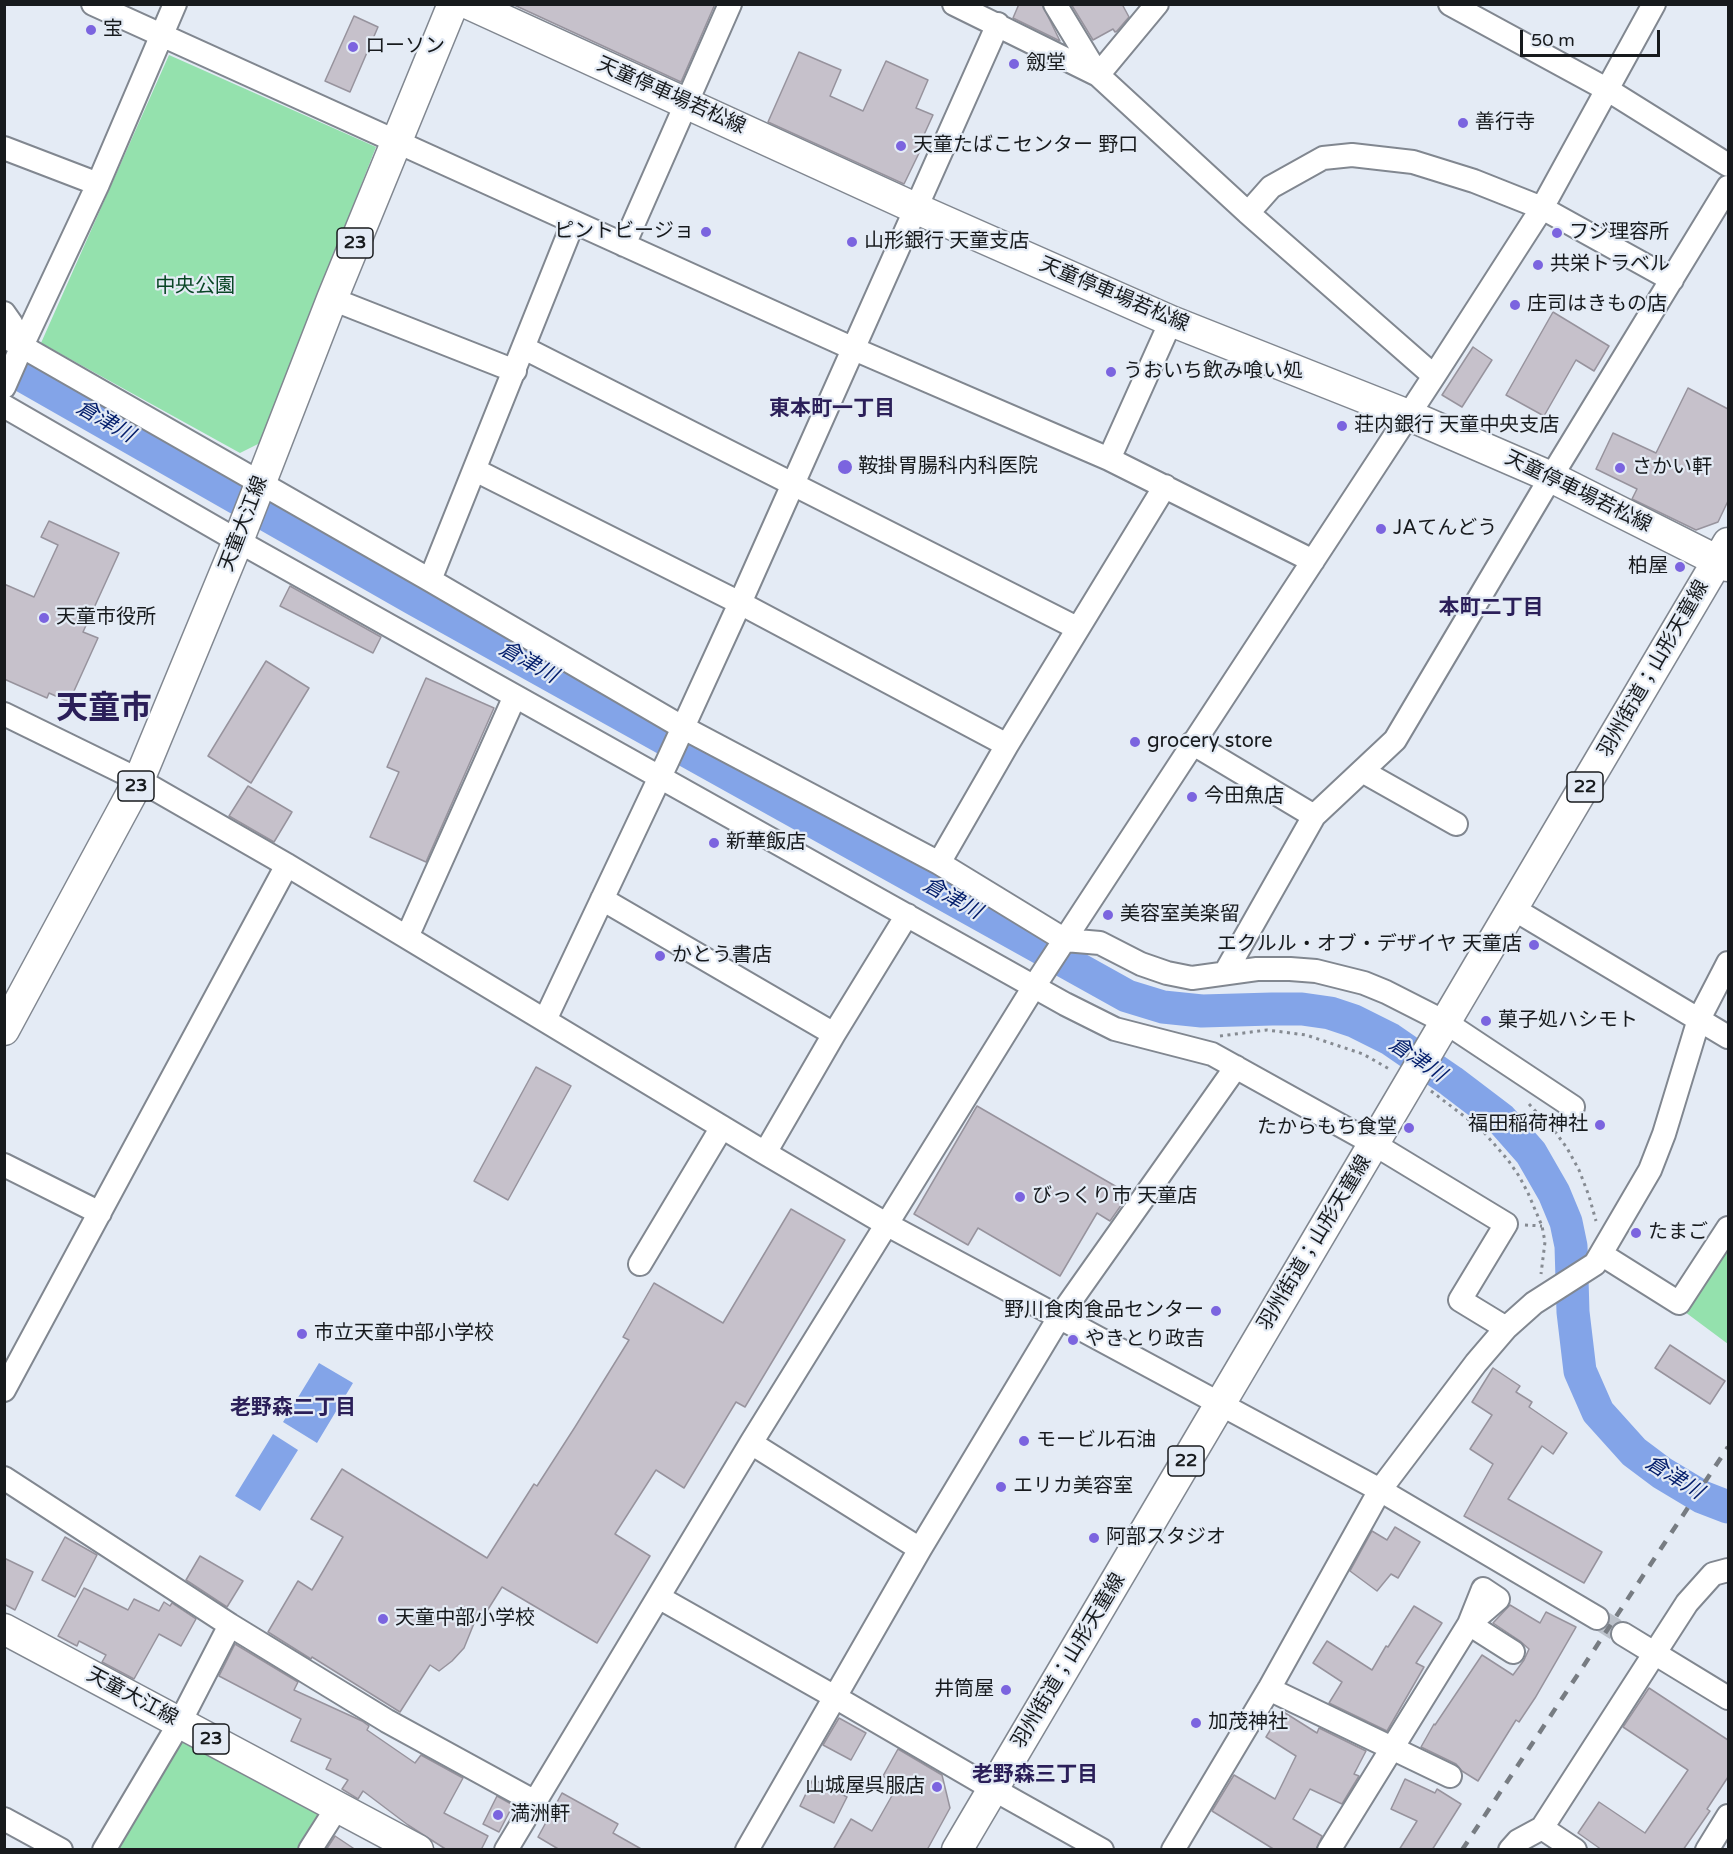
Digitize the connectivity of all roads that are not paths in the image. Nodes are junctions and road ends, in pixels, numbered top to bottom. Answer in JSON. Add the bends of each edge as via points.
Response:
{"nodes":[{"id":1,"x":93,"y":4,"type":"edge"},
{"id":2,"x":175,"y":4,"type":"edge"},
{"id":3,"x":453,"y":4,"type":"edge"},
{"id":4,"x":469,"y":4,"type":"edge"},
{"id":5,"x":730,"y":4,"type":"edge"},
{"id":6,"x":954,"y":4,"type":"edge"},
{"id":7,"x":1055,"y":4,"type":"edge"},
{"id":8,"x":1156,"y":4,"type":"edge"},
{"id":9,"x":1450,"y":4,"type":"edge"},
{"id":10,"x":1654,"y":4,"type":"edge"},
{"id":11,"x":998,"y":24,"type":"junction"},
{"id":12,"x":161,"y":35,"type":"junction"},
{"id":13,"x":1098,"y":75,"type":"junction"},
{"id":14,"x":1608,"y":90,"type":"junction"},
{"id":15,"x":687,"y":104,"type":"junction"},
{"id":16,"x":397,"y":143,"type":"junction"},
{"id":17,"x":4,"y":148,"type":"edge"},
{"id":18,"x":1728,"y":165,"type":"edge"},
{"id":19,"x":98,"y":184,"type":"junction"},
{"id":20,"x":1728,"y":187,"type":"edge"},
{"id":21,"x":915,"y":208,"type":"junction"},
{"id":22,"x":1542,"y":208,"type":"junction"},
{"id":23,"x":1248,"y":213,"type":"junction"},
{"id":24,"x":573,"y":223,"type":"junction"},
{"id":25,"x":624,"y":245,"type":"junction"},
{"id":26,"x":1672,"y":280,"type":"junction"},
{"id":27,"x":332,"y":299,"type":"junction"},
{"id":28,"x":4,"y":313,"type":"edge"},
{"id":29,"x":1171,"y":321,"type":"junction"},
{"id":30,"x":15,"y":345,"type":"edge"},
{"id":31,"x":524,"y":348,"type":"junction"},
{"id":32,"x":854,"y":349,"type":"junction"},
{"id":33,"x":515,"y":370,"type":"junction"},
{"id":34,"x":1434,"y":376,"type":"junction"},
{"id":35,"x":4,"y":387,"type":"edge"},
{"id":36,"x":4,"y":406,"type":"edge"},
{"id":37,"x":1408,"y":415,"type":"junction"},
{"id":38,"x":1109,"y":459,"type":"junction"},
{"id":39,"x":475,"y":470,"type":"junction"},
{"id":40,"x":1551,"y":477,"type":"junction"},
{"id":41,"x":260,"y":482,"type":"junction"},
{"id":42,"x":792,"y":484,"type":"junction"},
{"id":43,"x":1165,"y":486,"type":"junction"},
{"id":44,"x":241,"y":535,"type":"junction"},
{"id":45,"x":1725,"y":556,"type":"edge"},
{"id":46,"x":1313,"y":561,"type":"junction"},
{"id":47,"x":430,"y":580,"type":"junction"},
{"id":48,"x":740,"y":603,"type":"junction"},
{"id":49,"x":1077,"y":628,"type":"junction"},
{"id":50,"x":515,"y":696,"type":"junction"},
{"id":51,"x":4,"y":714,"type":"edge"},
{"id":52,"x":682,"y":727,"type":"junction"},
{"id":53,"x":1192,"y":743,"type":"junction"},
{"id":54,"x":1006,"y":744,"type":"junction"},
{"id":55,"x":664,"y":768,"type":"junction"},
{"id":56,"x":1362,"y":771,"type":"junction"},
{"id":57,"x":139,"y":780,"type":"junction"},
{"id":58,"x":1314,"y":816,"type":"junction"},
{"id":59,"x":1456,"y":824,"type":"dead end"},
{"id":60,"x":939,"y":863,"type":"junction"},
{"id":61,"x":287,"y":865,"type":"junction"},
{"id":62,"x":602,"y":899,"type":"junction"},
{"id":63,"x":1512,"y":908,"type":"junction"},
{"id":64,"x":907,"y":915,"type":"junction"},
{"id":65,"x":407,"y":937,"type":"junction"},
{"id":66,"x":1065,"y":940,"type":"junction"},
{"id":67,"x":1728,"y":963,"type":"edge"},
{"id":68,"x":1225,"y":973,"type":"junction"},
{"id":69,"x":1035,"y":986,"type":"junction"},
{"id":70,"x":1700,"y":1019,"type":"junction"},
{"id":71,"x":545,"y":1020,"type":"junction"},
{"id":72,"x":1443,"y":1026,"type":"junction"},
{"id":73,"x":4,"y":1030,"type":"edge"},
{"id":74,"x":834,"y":1034,"type":"junction"},
{"id":75,"x":1728,"y":1037,"type":"edge"},
{"id":76,"x":1236,"y":1067,"type":"junction"},
{"id":77,"x":1573,"y":1107,"type":"dead end"},
{"id":78,"x":722,"y":1127,"type":"junction"},
{"id":79,"x":1374,"y":1144,"type":"junction"},
{"id":80,"x":765,"y":1153,"type":"junction"},
{"id":81,"x":4,"y":1165,"type":"edge"},
{"id":82,"x":100,"y":1213,"type":"junction"},
{"id":83,"x":886,"y":1224,"type":"junction"},
{"id":84,"x":1728,"y":1228,"type":"edge"},
{"id":85,"x":1598,"y":1259,"type":"junction"},
{"id":86,"x":640,"y":1264,"type":"dead end"},
{"id":87,"x":1060,"y":1316,"type":"junction"},
{"id":88,"x":1506,"y":1328,"type":"junction"},
{"id":89,"x":4,"y":1390,"type":"edge"},
{"id":90,"x":1220,"y":1403,"type":"junction"},
{"id":91,"x":751,"y":1443,"type":"junction"},
{"id":92,"x":4,"y":1478,"type":"edge"},
{"id":93,"x":1380,"y":1490,"type":"junction"},
{"id":94,"x":920,"y":1549,"type":"junction"},
{"id":95,"x":1728,"y":1570,"type":"edge"},
{"id":96,"x":660,"y":1598,"type":"junction"},
{"id":97,"x":1597,"y":1618,"type":"tunnel mouth"},
{"id":98,"x":230,"y":1624,"type":"junction"},
{"id":99,"x":4,"y":1629,"type":"edge"},
{"id":100,"x":1623,"y":1634,"type":"tunnel mouth"},
{"id":101,"x":1513,"y":1652,"type":"dead end"},
{"id":102,"x":1655,"y":1654,"type":"junction"},
{"id":103,"x":1269,"y":1689,"type":"junction"},
{"id":104,"x":835,"y":1697,"type":"junction"},
{"id":105,"x":1728,"y":1698,"type":"edge"},
{"id":106,"x":180,"y":1722,"type":"junction"},
{"id":107,"x":1392,"y":1750,"type":"junction"},
{"id":108,"x":1450,"y":1776,"type":"dead end"},
{"id":109,"x":993,"y":1790,"type":"junction"},
{"id":110,"x":535,"y":1802,"type":"junction"},
{"id":111,"x":338,"y":1806,"type":"junction"},
{"id":112,"x":1728,"y":1816,"type":"edge"},
{"id":113,"x":4,"y":1819,"type":"edge"},
{"id":114,"x":1542,"y":1828,"type":"junction"},
{"id":115,"x":61,"y":1850,"type":"edge"},
{"id":116,"x":105,"y":1850,"type":"edge"},
{"id":117,"x":310,"y":1850,"type":"edge"},
{"id":118,"x":418,"y":1850,"type":"edge"},
{"id":119,"x":506,"y":1850,"type":"edge"},
{"id":120,"x":747,"y":1850,"type":"edge"},
{"id":121,"x":957,"y":1850,"type":"edge"},
{"id":122,"x":1102,"y":1850,"type":"edge"},
{"id":123,"x":1173,"y":1850,"type":"edge"},
{"id":124,"x":1329,"y":1850,"type":"edge"},
{"id":125,"x":1510,"y":1850,"type":"edge"},
{"id":126,"x":1575,"y":1850,"type":"edge"},
{"id":127,"x":1707,"y":1850,"type":"edge"}],
"edges":[{"from":1,"to":12,"type":"street"},
{"from":2,"to":12,"type":"street"},
{"from":3,"to":16,"type":"main road","name":"天童大江線","number":"23"},
{"from":4,"to":15,"type":"main road","name":"天童停車場若松線"},
{"from":5,"to":15,"type":"street"},
{"from":6,"to":11,"type":"street"},
{"from":7,"to":13,"type":"street"},
{"from":8,"to":13,"type":"street"},
{"from":9,"to":14,"type":"street"},
{"from":10,"to":14,"type":"street"},
{"from":11,"to":13,"type":"street"},
{"from":11,"to":21,"type":"street"},
{"from":12,"to":16,"type":"street"},
{"from":12,"to":19,"type":"street"},
{"from":13,"to":23,"type":"street"},
{"from":14,"to":18,"type":"street"},
{"from":14,"to":22,"type":"street"},
{"from":15,"to":21,"type":"main road","name":"天童停車場若松線"},
{"from":15,"to":25,"type":"street"},
{"from":16,"to":24,"type":"street"},
{"from":16,"to":27,"type":"main road","name":"天童大江線","number":"23"},
{"from":17,"to":19,"type":"street"},
{"from":19,"to":30,"type":"street"},
{"from":20,"to":26,"type":"street"},
{"from":21,"to":29,"type":"main road","name":"天童停車場若松線"},
{"from":21,"to":32,"type":"street"},
{"from":22,"to":23,"type":"street","via":[[1413,162],[1352,155],[1323,158],[1271,187]]},
{"from":22,"to":26,"type":"street"},
{"from":22,"to":34,"type":"street"},
{"from":23,"to":34,"type":"street"},
{"from":24,"to":25,"type":"street"},
{"from":24,"to":31,"type":"street"},
{"from":25,"to":32,"type":"street"},
{"from":26,"to":40,"type":"street"},
{"from":27,"to":33,"type":"street"},
{"from":27,"to":41,"type":"main road","name":"天童大江線","number":"23"},
{"from":28,"to":30,"type":"street","via":[[11,322]]},
{"from":29,"to":37,"type":"main road","name":"天童停車場若松線"},
{"from":29,"to":38,"type":"street"},
{"from":30,"to":35,"type":"street"},
{"from":30,"to":41,"type":"street"},
{"from":31,"to":33,"type":"street"},
{"from":31,"to":42,"type":"street"},
{"from":32,"to":38,"type":"street"},
{"from":32,"to":42,"type":"street"},
{"from":33,"to":39,"type":"street"},
{"from":34,"to":37,"type":"street"},
{"from":36,"to":44,"type":"street"},
{"from":37,"to":40,"type":"main road","name":"天童停車場若松線"},
{"from":37,"to":46,"type":"street"},
{"from":38,"to":43,"type":"street"},
{"from":39,"to":47,"type":"street"},
{"from":39,"to":48,"type":"street"},
{"from":40,"to":45,"type":"main road","name":"天童停車場若松線"},
{"from":40,"to":56,"type":"street","via":[[1395,740]]},
{"from":41,"to":44,"type":"main road","name":"天童大江線","number":"23"},
{"from":41,"to":47,"type":"street"},
{"from":42,"to":48,"type":"street"},
{"from":42,"to":49,"type":"street"},
{"from":43,"to":46,"type":"street"},
{"from":43,"to":49,"type":"street"},
{"from":44,"to":50,"type":"street"},
{"from":44,"to":57,"type":"main road","name":"天童大江線","number":"23"},
{"from":45,"to":63,"type":"main road","name":"羽州街道；山形天童線","number":"22"},
{"from":46,"to":53,"type":"street"},
{"from":47,"to":52,"type":"street"},
{"from":48,"to":52,"type":"street"},
{"from":48,"to":54,"type":"street"},
{"from":49,"to":54,"type":"street"},
{"from":50,"to":55,"type":"street"},
{"from":50,"to":65,"type":"street"},
{"from":51,"to":57,"type":"street"},
{"from":52,"to":55,"type":"street"},
{"from":52,"to":60,"type":"street"},
{"from":53,"to":58,"type":"street"},
{"from":53,"to":66,"type":"street"},
{"from":54,"to":60,"type":"street"},
{"from":55,"to":62,"type":"street"},
{"from":55,"to":64,"type":"street"},
{"from":56,"to":58,"type":"street"},
{"from":56,"to":59,"type":"street"},
{"from":57,"to":61,"type":"street"},
{"from":57,"to":73,"type":"main road","name":"天童大江線","number":"23"},
{"from":58,"to":68,"type":"street"},
{"from":60,"to":66,"type":"street"},
{"from":61,"to":65,"type":"street"},
{"from":61,"to":82,"type":"street"},
{"from":62,"to":71,"type":"street"},
{"from":62,"to":74,"type":"street"},
{"from":63,"to":70,"type":"street"},
{"from":63,"to":72,"type":"main road","name":"羽州街道；山形天童線","number":"22"},
{"from":64,"to":69,"type":"street"},
{"from":64,"to":74,"type":"street"},
{"from":65,"to":71,"type":"street"},
{"from":66,"to":68,"type":"street","via":[[1100,943],[1167,973],[1192,978]]},
{"from":66,"to":69,"type":"street"},
{"from":67,"to":70,"type":"street"},
{"from":68,"to":72,"type":"street","via":[[1290,969],[1338,976],[1386,992]]},
{"from":69,"to":76,"type":"street","via":[[1115,1029],[1212,1054]]},
{"from":69,"to":83,"type":"street"},
{"from":70,"to":75,"type":"street"},
{"from":70,"to":85,"type":"street","via":[[1650,1170]]},
{"from":71,"to":78,"type":"street"},
{"from":72,"to":77,"type":"street"},
{"from":72,"to":79,"type":"main road","name":"羽州街道；山形天童線","number":"22"},
{"from":74,"to":80,"type":"street"},
{"from":76,"to":79,"type":"street"},
{"from":76,"to":87,"type":"street"},
{"from":78,"to":80,"type":"street"},
{"from":78,"to":86,"type":"street"},
{"from":79,"to":88,"type":"street","via":[[1506,1224],[1460,1300]]},
{"from":79,"to":90,"type":"main road","name":"羽州街道；山形天童線","number":"22"},
{"from":80,"to":83,"type":"street"},
{"from":81,"to":82,"type":"street"},
{"from":82,"to":89,"type":"street"},
{"from":83,"to":87,"type":"street"},
{"from":83,"to":91,"type":"street"},
{"from":84,"to":85,"type":"street","via":[[1679,1303]]},
{"from":85,"to":88,"type":"street","via":[[1542,1297]]},
{"from":87,"to":90,"type":"street"},
{"from":87,"to":94,"type":"street"},
{"from":88,"to":93,"type":"street"},
{"from":90,"to":93,"type":"street"},
{"from":90,"to":109,"type":"main road","name":"羽州街道；山形天童線","number":"22"},
{"from":91,"to":94,"type":"street"},
{"from":91,"to":96,"type":"street"},
{"from":92,"to":98,"type":"street"},
{"from":93,"to":97,"type":"street"},
{"from":93,"to":103,"type":"street"},
{"from":94,"to":104,"type":"street"},
{"from":95,"to":102,"type":"street","via":[[1713,1574],[1687,1603]]},
{"from":96,"to":104,"type":"street"},
{"from":96,"to":110,"type":"street"},
{"from":98,"to":106,"type":"street"},
{"from":98,"to":110,"type":"street","via":[[387,1721]]},
{"from":99,"to":106,"type":"main road","name":"天童大江線","number":"23"},
{"from":100,"to":102,"type":"street"},
{"from":101,"to":107,"type":"street","via":[[1469,1624]]},
{"from":102,"to":105,"type":"street"},
{"from":102,"to":114,"type":"street"},
{"from":103,"to":107,"type":"street"},
{"from":103,"to":123,"type":"street"},
{"from":104,"to":109,"type":"street"},
{"from":104,"to":120,"type":"street"},
{"from":106,"to":111,"type":"main road","name":"天童大江線","number":"23"},
{"from":106,"to":116,"type":"street"},
{"from":107,"to":108,"type":"street"},
{"from":107,"to":124,"type":"street"},
{"from":109,"to":121,"type":"main road","name":"羽州街道；山形天童線","number":"22"},
{"from":109,"to":122,"type":"street"},
{"from":110,"to":119,"type":"street"},
{"from":111,"to":117,"type":"street"},
{"from":111,"to":118,"type":"main road","name":"天童大江線","number":"23"},
{"from":112,"to":127,"type":"street"},
{"from":113,"to":115,"type":"street"},
{"from":114,"to":125,"type":"street"},
{"from":114,"to":126,"type":"street"}]}
